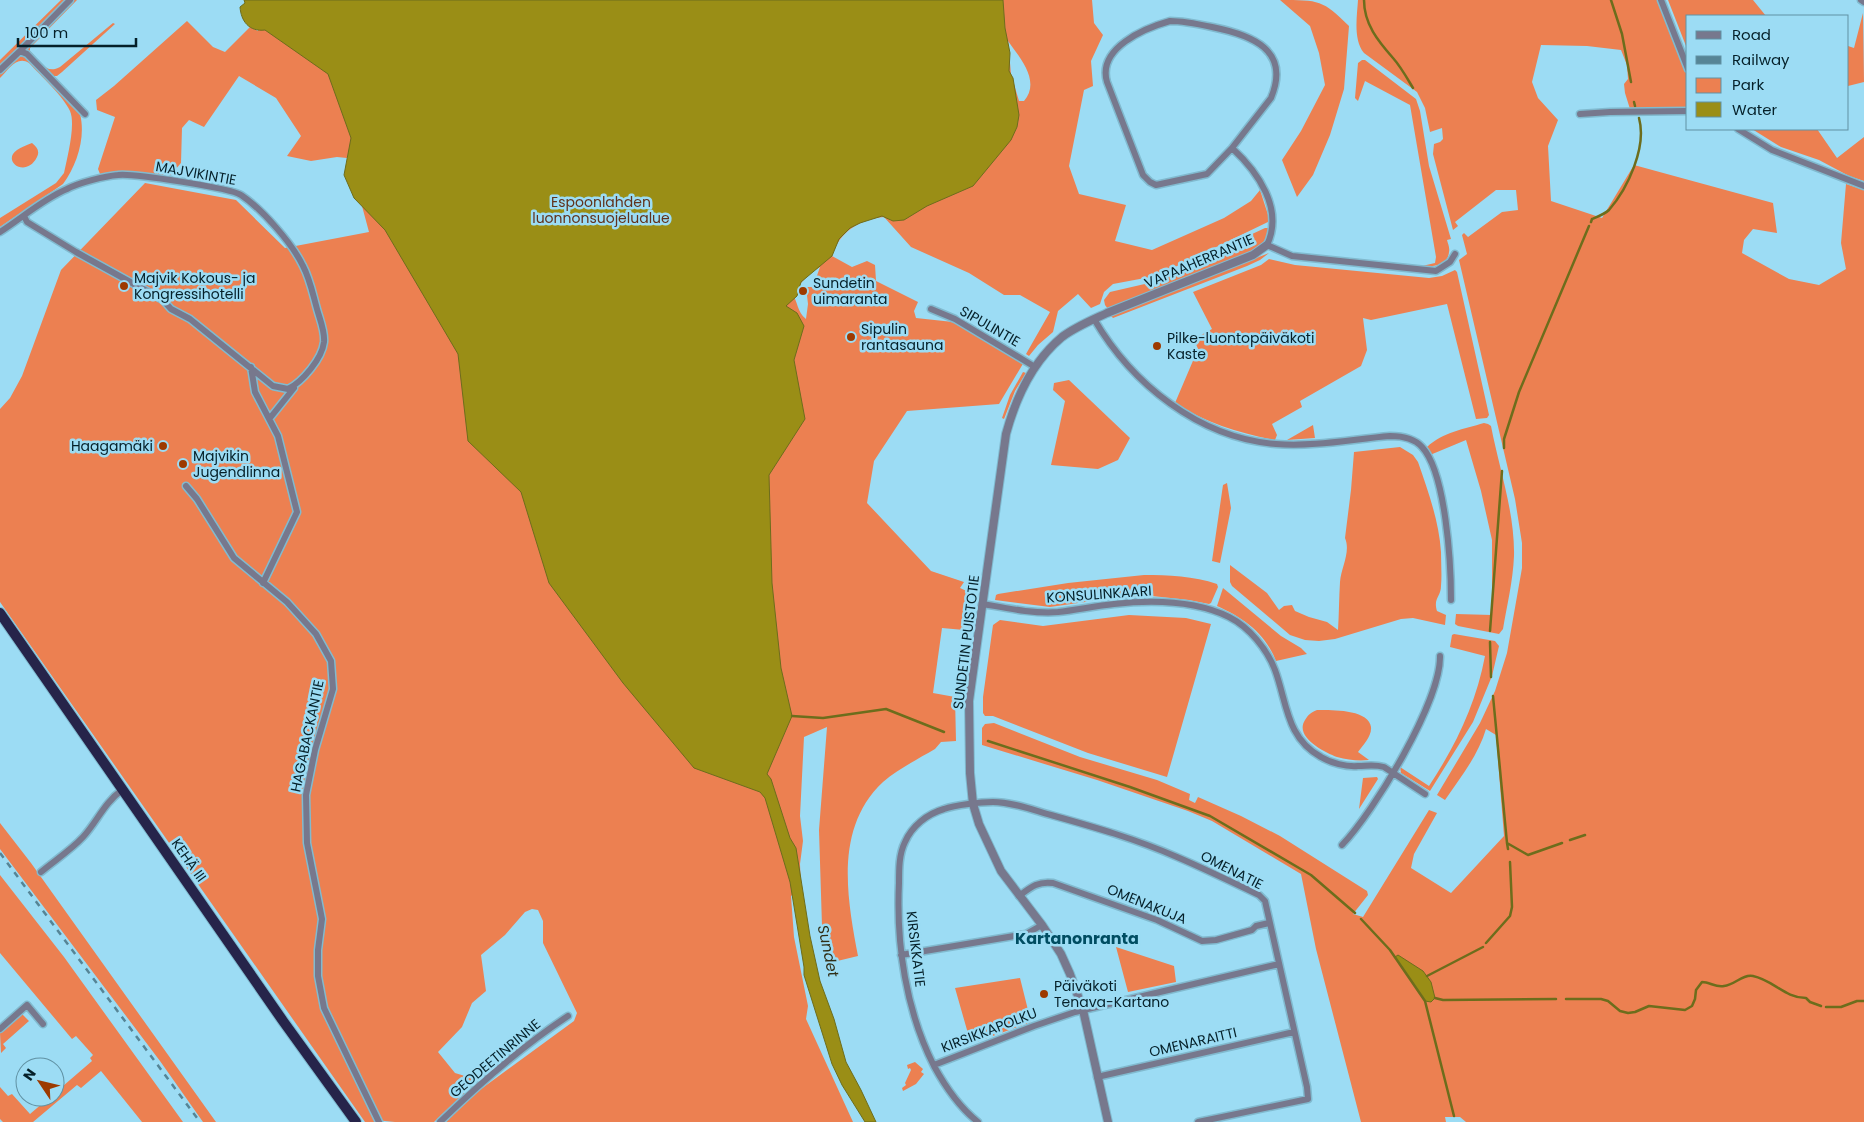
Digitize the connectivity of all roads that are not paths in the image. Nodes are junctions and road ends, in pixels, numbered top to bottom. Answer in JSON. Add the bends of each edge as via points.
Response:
{"nodes":[{"id":1,"x":70,"y":0,"type":"edge"},
{"id":2,"x":1661,"y":0,"type":"edge"},
{"id":3,"x":1860,"y":0,"type":"edge"},
{"id":4,"x":1864,"y":2,"type":"edge"},
{"id":5,"x":20,"y":51,"type":"junction"},
{"id":6,"x":1686,"y":64,"type":"edge"},
{"id":7,"x":0,"y":70,"type":"edge"},
{"id":8,"x":1686,"y":111,"type":"edge"},
{"id":9,"x":85,"y":114,"type":"dead end"},
{"id":10,"x":1580,"y":114,"type":"dead end"},
{"id":11,"x":1740,"y":130,"type":"edge"},
{"id":12,"x":1232,"y":148,"type":"junction"},
{"id":13,"x":1864,"y":186,"type":"edge"},
{"id":14,"x":26,"y":219,"type":"junction"},
{"id":15,"x":0,"y":232,"type":"edge"},
{"id":16,"x":1268,"y":245,"type":"junction"},
{"id":17,"x":1455,"y":254,"type":"dead end"},
{"id":18,"x":932,"y":309,"type":"dead end"},
{"id":19,"x":1094,"y":319,"type":"junction"},
{"id":20,"x":251,"y":367,"type":"junction"},
{"id":21,"x":1036,"y":367,"type":"junction"},
{"id":22,"x":296,"y":385,"type":"junction"},
{"id":23,"x":270,"y":418,"type":"junction"},
{"id":24,"x":186,"y":486,"type":"dead end"},
{"id":25,"x":263,"y":583,"type":"junction"},
{"id":26,"x":1451,"y":600,"type":"dead end"},
{"id":27,"x":982,"y":604,"type":"junction"},
{"id":28,"x":0,"y":613,"type":"edge"},
{"id":29,"x":1440,"y":656,"type":"dead end"},
{"id":30,"x":1392,"y":772,"type":"junction"},
{"id":31,"x":122,"y":790,"type":"junction"},
{"id":32,"x":1425,"y":794,"type":"dead end"},
{"id":33,"x":973,"y":804,"type":"junction"},
{"id":34,"x":1342,"y":845,"type":"dead end"},
{"id":35,"x":41,"y":872,"type":"dead end"},
{"id":36,"x":1018,"y":896,"type":"junction"},
{"id":37,"x":1269,"y":923,"type":"junction"},
{"id":38,"x":1042,"y":925,"type":"junction"},
{"id":39,"x":902,"y":955,"type":"junction"},
{"id":40,"x":1279,"y":964,"type":"junction"},
{"id":41,"x":1083,"y":1010,"type":"junction"},
{"id":42,"x":568,"y":1016,"type":"dead end"},
{"id":43,"x":43,"y":1024,"type":"dead end"},
{"id":44,"x":0,"y":1029,"type":"edge"},
{"id":45,"x":1294,"y":1032,"type":"junction"},
{"id":46,"x":934,"y":1065,"type":"junction"},
{"id":47,"x":1097,"y":1077,"type":"junction"},
{"id":48,"x":356,"y":1122,"type":"edge"},
{"id":49,"x":379,"y":1122,"type":"edge"},
{"id":50,"x":440,"y":1122,"type":"edge"},
{"id":51,"x":978,"y":1122,"type":"edge"},
{"id":52,"x":1108,"y":1122,"type":"edge"},
{"id":53,"x":1198,"y":1122,"type":"edge"}],
"edges":[{"from":1,"to":5,"type":"street"},
{"from":2,"to":6,"type":"street"},
{"from":3,"to":4,"type":"street"},
{"from":5,"to":7,"type":"street"},
{"from":5,"to":9,"type":"street","via":[[27,54]]},
{"from":8,"to":10,"type":"street"},
{"from":11,"to":13,"type":"street","via":[[1772,150]]},
{"from":12,"to":12,"type":"street","via":[[1271,98],[1276,85],[1278,72],[1275,61],[1260,44],[1234,32],[1170,21],[1118,46],[1108,63],[1106,76],[1143,175],[1150,182],[1167,184],[1207,174]]},
{"from":12,"to":16,"type":"street","name":"VAPAAHERRANTIE","via":[[1258,175],[1266,194],[1273,222]]},
{"from":14,"to":15,"type":"street","name":"MAJVIKINTIE"},
{"from":14,"to":20,"type":"street","via":[[162,300]]},
{"from":14,"to":22,"type":"street","name":"MAJVIKINTIE","via":[[68,188],[119,175],[175,180],[240,193],[291,245],[311,285],[324,345],[314,366]]},
{"from":16,"to":17,"type":"street","via":[[1292,256],[1436,271],[1450,262]]},
{"from":16,"to":19,"type":"street","name":"VAPAAHERRANTIE","via":[[1253,255]]},
{"from":18,"to":21,"type":"street","name":"SIPULINTIE"},
{"from":19,"to":21,"type":"street","name":"SUNDETIN PUISTOTIE","via":[[1062,338]]},
{"from":19,"to":26,"type":"street","via":[[1121,358],[1148,387],[1212,428],[1274,444],[1402,436],[1422,447],[1439,485],[1451,568]]},
{"from":20,"to":22,"type":"street","via":[[273,386],[288,390]]},
{"from":20,"to":23,"type":"street","via":[[255,392]]},
{"from":21,"to":27,"type":"street","name":"SUNDETIN PUISTOTIE","via":[[1017,398],[1006,434]]},
{"from":22,"to":23,"type":"street","name":"MAJVIKINTIE"},
{"from":23,"to":25,"type":"street","via":[[278,436],[297,512]]},
{"from":24,"to":25,"type":"street","name":"HAGABACKANTIE","via":[[234,558]]},
{"from":25,"to":49,"type":"street","name":"HAGABACKANTIE","via":[[287,602],[316,634],[331,661],[333,689],[306,795],[307,843],[322,919],[318,976],[324,1008]]},
{"from":27,"to":30,"type":"street","name":"KONSULINKAARI","via":[[1056,612],[1150,602],[1213,610],[1244,627],[1268,656],[1275,669],[1289,721],[1310,749],[1338,764],[1355,767],[1376,765]]},
{"from":27,"to":33,"type":"street","name":"SUNDETIN PUISTOTIE","via":[[969,700]]},
{"from":28,"to":31,"type":"highway","name":"KEHÄ III"},
{"from":29,"to":30,"type":"street","via":[[1439,676],[1426,708]]},
{"from":30,"to":32,"type":"street","name":"KONSULINKAARI"},
{"from":30,"to":34,"type":"street","via":[[1354,832]]},
{"from":31,"to":35,"type":"street","via":[[101,811],[83,837]]},
{"from":31,"to":48,"type":"highway","name":"KEHÄ III"},
{"from":33,"to":36,"type":"street","name":"SUNDETIN PUISTOTIE","via":[[979,824]]},
{"from":33,"to":37,"type":"street","name":"OMENATIE","via":[[993,802],[1015,806],[1091,826],[1176,856],[1259,895],[1265,902]]},
{"from":33,"to":39,"type":"street","name":"KIRSIKKATIE","via":[[944,808],[930,815],[916,826],[904,843],[900,853],[898,901]]},
{"from":36,"to":37,"type":"street","name":"OMENAKUJA","via":[[1042,881],[1053,882],[1202,940],[1216,940]]},
{"from":36,"to":38,"type":"street","name":"SUNDETIN PUISTOTIE"},
{"from":37,"to":40,"type":"street","name":"OMENATIE"},
{"from":38,"to":39,"type":"street","via":[[1026,934]]},
{"from":38,"to":41,"type":"street","name":"SUNDETIN PUISTOTIE","via":[[1067,967]]},
{"from":39,"to":46,"type":"street","name":"KIRSIKKATIE","via":[[913,1010]]},
{"from":40,"to":41,"type":"street","name":"KIRSIKKAPOLKU"},
{"from":40,"to":45,"type":"street","name":"OMENATIE"},
{"from":41,"to":46,"type":"street","name":"KIRSIKKAPOLKU"},
{"from":41,"to":47,"type":"street","name":"SUNDETIN PUISTOTIE"},
{"from":42,"to":50,"type":"street","name":"GEODEETINRINNE","via":[[533,1040]]},
{"from":43,"to":44,"type":"street","via":[[27,1005]]},
{"from":45,"to":47,"type":"street","name":"OMENARAITTI"},
{"from":45,"to":53,"type":"street","name":"OMENATIE","via":[[1308,1099]]},
{"from":46,"to":51,"type":"street","name":"KIRSIKKATIE","via":[[949,1091]]},
{"from":47,"to":52,"type":"street","name":"SUNDETIN PUISTOTIE"}]}
